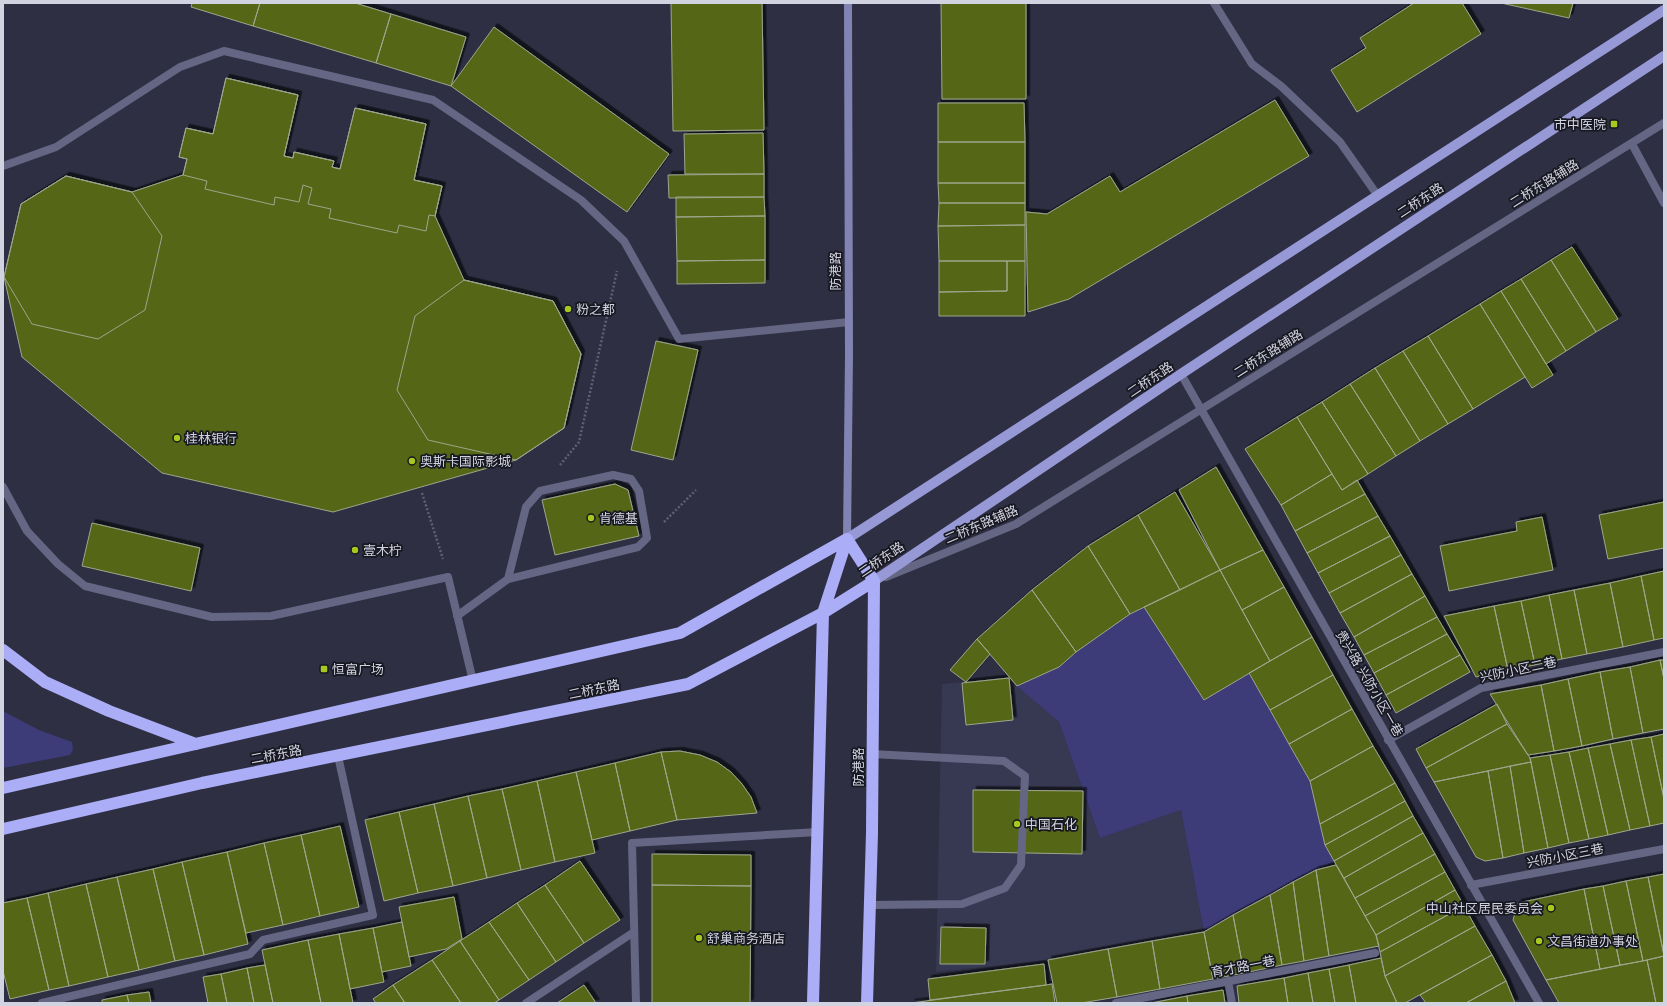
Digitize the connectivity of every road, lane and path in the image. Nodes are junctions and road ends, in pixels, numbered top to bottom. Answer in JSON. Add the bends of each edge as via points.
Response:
{"nodes":[{"id":1,"x":848,"y":3,"type":"edge"},
{"id":2,"x":1214,"y":3,"type":"edge"},
{"id":3,"x":1664,"y":10,"type":"edge"},
{"id":4,"x":1664,"y":56,"type":"edge"},
{"id":5,"x":1664,"y":123,"type":"edge"},
{"id":6,"x":1632,"y":144,"type":"junction"},
{"id":7,"x":3,"y":166,"type":"edge"},
{"id":8,"x":1378,"y":196,"type":"junction"},
{"id":9,"x":1664,"y":203,"type":"edge"},
{"id":10,"x":624,"y":241,"type":"junction"},
{"id":11,"x":849,"y":322,"type":"junction"},
{"id":12,"x":1181,"y":374,"type":"junction"},
{"id":13,"x":1201,"y":409,"type":"junction"},
{"id":14,"x":3,"y":487,"type":"edge"},
{"id":15,"x":540,"y":490,"type":"junction"},
{"id":16,"x":696,"y":490,"type":"dead end"},
{"id":17,"x":422,"y":493,"type":"dead end"},
{"id":18,"x":647,"y":538,"type":"junction"},
{"id":19,"x":847,"y":539,"type":"junction"},
{"id":20,"x":448,"y":577,"type":"junction"},
{"id":21,"x":508,"y":579,"type":"junction"},
{"id":22,"x":874,"y":581,"type":"junction"},
{"id":23,"x":823,"y":613,"type":"junction"},
{"id":24,"x":457,"y":616,"type":"junction"},
{"id":25,"x":3,"y":650,"type":"edge"},
{"id":26,"x":1664,"y":652,"type":"edge"},
{"id":27,"x":473,"y":681,"type":"junction"},
{"id":28,"x":1388,"y":740,"type":"junction"},
{"id":29,"x":196,"y":744,"type":"junction"},
{"id":30,"x":872,"y":754,"type":"junction"},
{"id":31,"x":338,"y":756,"type":"junction"},
{"id":32,"x":3,"y":788,"type":"edge"},
{"id":33,"x":3,"y":829,"type":"edge"},
{"id":34,"x":818,"y":832,"type":"junction"},
{"id":35,"x":1664,"y":848,"type":"edge"},
{"id":36,"x":1471,"y":885,"type":"junction"},
{"id":37,"x":870,"y":905,"type":"junction"},
{"id":38,"x":634,"y":932,"type":"junction"},
{"id":39,"x":1376,"y":953,"type":"dead end"},
{"id":40,"x":1228,"y":981,"type":"junction"},
{"id":41,"x":42,"y":1003,"type":"edge"},
{"id":42,"x":526,"y":1003,"type":"edge"},
{"id":43,"x":636,"y":1003,"type":"edge"},
{"id":44,"x":813,"y":1003,"type":"edge"},
{"id":45,"x":867,"y":1003,"type":"edge"},
{"id":46,"x":1116,"y":1003,"type":"edge"},
{"id":47,"x":1232,"y":1003,"type":"edge"},
{"id":48,"x":1539,"y":1003,"type":"edge"}],
"edges":[{"from":1,"to":11,"type":"street","name":"防港路"},
{"from":2,"to":8,"type":"street","via":[[1252,64],[1282,86],[1340,142]]},
{"from":3,"to":8,"type":"main road","name":"二桥东路"},
{"from":4,"to":12,"type":"main road","name":"二桥东路"},
{"from":5,"to":6,"type":"street","name":"二桥东路辅路"},
{"from":6,"to":9,"type":"street"},
{"from":6,"to":13,"type":"street","name":"二桥东路辅路"},
{"from":7,"to":10,"type":"street","via":[[56,148],[180,67],[224,51],[433,100],[581,200]]},
{"from":8,"to":19,"type":"main road","name":"二桥东路"},
{"from":10,"to":11,"type":"street","via":[[679,338]]},
{"from":10,"to":15,"type":"path","via":[[579,442]]},
{"from":11,"to":19,"type":"street","name":"防港路"},
{"from":12,"to":13,"type":"street","name":"贵兴路 兴防小区一巷"},
{"from":12,"to":22,"type":"main road","name":"二桥东路"},
{"from":13,"to":22,"type":"street","name":"二桥东路辅路","via":[[1016,524]]},
{"from":13,"to":28,"type":"street","name":"贵兴路 兴防小区一巷"},
{"from":14,"to":20,"type":"street","via":[[28,531],[58,564],[85,586],[212,617],[270,616]]},
{"from":15,"to":18,"type":"street","via":[[612,475],[630,479],[639,491]]},
{"from":15,"to":21,"type":"street","via":[[526,507]]},
{"from":16,"to":18,"type":"path"},
{"from":17,"to":20,"type":"path"},
{"from":18,"to":21,"type":"street","via":[[638,547]]},
{"from":19,"to":22,"type":"highway"},
{"from":19,"to":23,"type":"highway","name":"防港路"},
{"from":19,"to":27,"type":"highway","name":"二桥东路","via":[[680,633]]},
{"from":20,"to":24,"type":"street"},
{"from":21,"to":24,"type":"street"},
{"from":22,"to":23,"type":"highway","name":"二桥东路"},
{"from":22,"to":30,"type":"highway","name":"防港路"},
{"from":23,"to":31,"type":"highway","name":"二桥东路","via":[[688,684]]},
{"from":23,"to":34,"type":"highway","name":"防港路"},
{"from":24,"to":27,"type":"street"},
{"from":25,"to":29,"type":"highway","via":[[45,682],[108,711]]},
{"from":26,"to":28,"type":"street","name":"兴防小区二巷","via":[[1481,688]]},
{"from":27,"to":29,"type":"highway","name":"二桥东路"},
{"from":28,"to":36,"type":"street","name":"贵兴路 兴防小区一巷"},
{"from":29,"to":32,"type":"highway","name":"二桥东路"},
{"from":30,"to":37,"type":"highway","name":"防港路"},
{"from":30,"to":37,"type":"street","via":[[1004,761],[1025,776],[1021,865],[1005,888],[962,904]]},
{"from":31,"to":33,"type":"highway","name":"二桥东路","via":[[202,783]]},
{"from":31,"to":41,"type":"street","via":[[373,915],[263,940],[250,954]]},
{"from":34,"to":38,"type":"street","via":[[632,843]]},
{"from":34,"to":44,"type":"highway","name":"防港路"},
{"from":35,"to":36,"type":"street","name":"兴防小区三巷"},
{"from":36,"to":48,"type":"street","name":"贵兴路 兴防小区一巷"},
{"from":37,"to":45,"type":"highway","name":"防港路"},
{"from":38,"to":42,"type":"street"},
{"from":38,"to":43,"type":"street"},
{"from":39,"to":40,"type":"street","name":"育才路一巷"},
{"from":40,"to":46,"type":"street","name":"育才路一巷"},
{"from":40,"to":47,"type":"street"}]}
